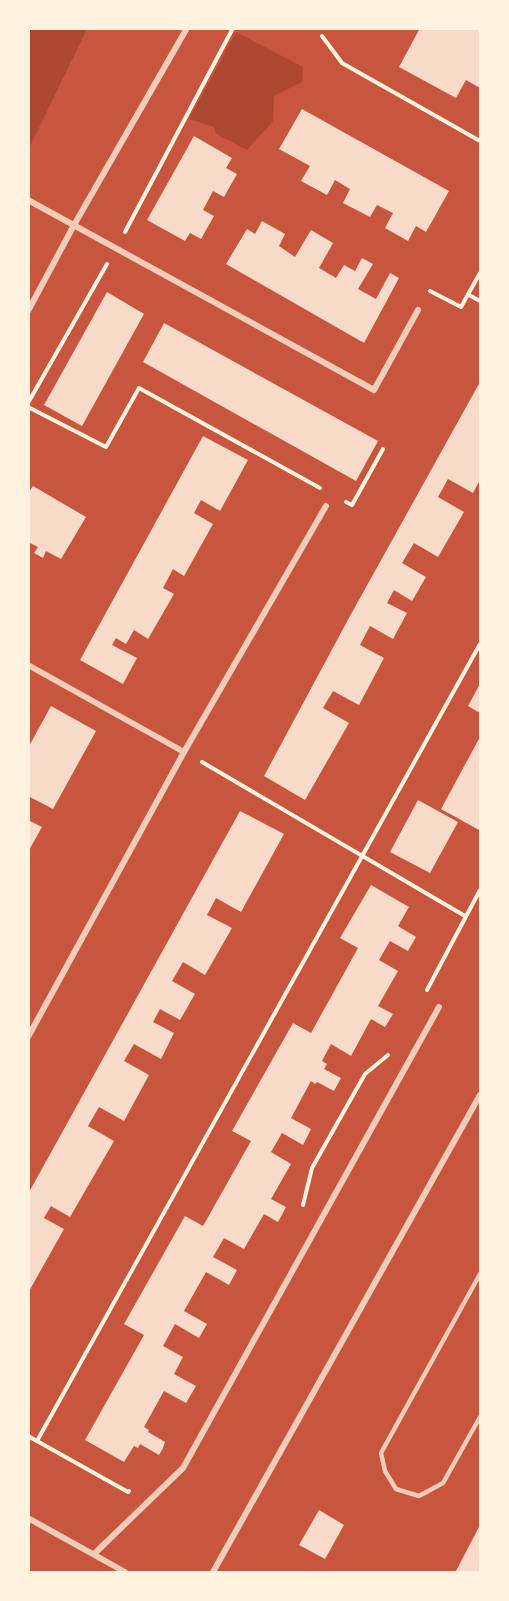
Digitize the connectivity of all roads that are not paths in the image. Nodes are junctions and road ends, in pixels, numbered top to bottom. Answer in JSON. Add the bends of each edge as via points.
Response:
{"nodes":[{"id":1,"x":188,"y":28,"type":"edge"},
{"id":2,"x":28,"y":200,"type":"edge"},
{"id":3,"x":74,"y":225,"type":"junction"},
{"id":4,"x":418,"y":310,"type":"road end"},
{"id":5,"x":28,"y":311,"type":"edge"},
{"id":6,"x":326,"y":506,"type":"road end"},
{"id":7,"x":28,"y":665,"type":"edge"},
{"id":8,"x":184,"y":752,"type":"junction"},
{"id":9,"x":439,"y":1007,"type":"dead end"},
{"id":10,"x":28,"y":1037,"type":"edge"},
{"id":11,"x":480,"y":1095,"type":"edge"},
{"id":12,"x":480,"y":1274,"type":"edge"},
{"id":13,"x":480,"y":1417,"type":"edge"},
{"id":14,"x":28,"y":1518,"type":"edge"},
{"id":15,"x":94,"y":1554,"type":"junction"},
{"id":16,"x":125,"y":1572,"type":"edge"},
{"id":17,"x":213,"y":1572,"type":"edge"}],
"edges":[{"from":1,"to":3,"type":"street"},
{"from":2,"to":3,"type":"street"},
{"from":3,"to":4,"type":"street","via":[[374,390]]},
{"from":3,"to":5,"type":"street"},
{"from":6,"to":8,"type":"street"},
{"from":7,"to":8,"type":"street"},
{"from":8,"to":10,"type":"street"},
{"from":9,"to":15,"type":"street","via":[[183,1468]]},
{"from":11,"to":17,"type":"street"},
{"from":12,"to":13,"type":"lane","via":[[381,1453],[385,1471],[396,1489],[419,1496],[443,1483]]},
{"from":14,"to":15,"type":"street"},
{"from":15,"to":16,"type":"street"}]}
